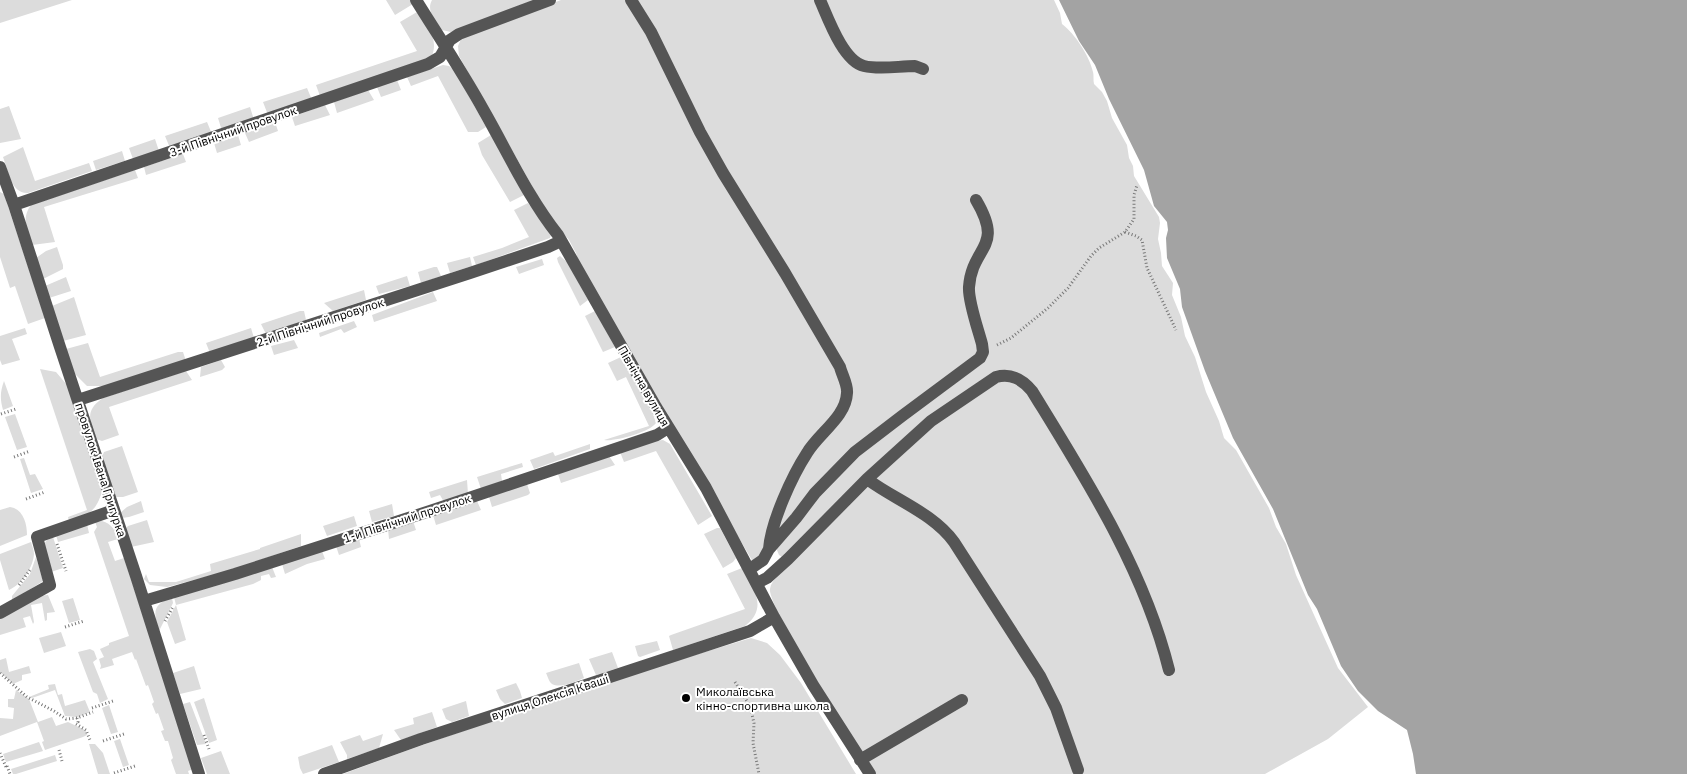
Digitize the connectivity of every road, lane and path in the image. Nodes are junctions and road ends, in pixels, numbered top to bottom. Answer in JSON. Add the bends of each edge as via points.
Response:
{"nodes":[{"id":1,"x":550,"y":0,"type":"edge"},
{"id":2,"x":631,"y":0,"type":"edge"},
{"id":3,"x":820,"y":0,"type":"edge"},
{"id":4,"x":421,"y":2,"type":"edge"},
{"id":5,"x":446,"y":48,"type":"junction"},
{"id":6,"x":923,"y":69,"type":"dead end"},
{"id":7,"x":1,"y":175,"type":"edge"},
{"id":8,"x":1137,"y":185,"type":"dead end"},
{"id":9,"x":976,"y":200,"type":"dead end"},
{"id":10,"x":14,"y":205,"type":"junction"},
{"id":11,"x":1125,"y":232,"type":"junction"},
{"id":12,"x":561,"y":241,"type":"junction"},
{"id":13,"x":1176,"y":330,"type":"dead end"},
{"id":14,"x":983,"y":352,"type":"junction"},
{"id":15,"x":78,"y":400,"type":"junction"},
{"id":16,"x":16,"y":409,"type":"dead end"},
{"id":17,"x":1,"y":414,"type":"dead end"},
{"id":18,"x":668,"y":428,"type":"junction"},
{"id":19,"x":30,"y":451,"type":"dead end"},
{"id":20,"x":14,"y":457,"type":"dead end"},
{"id":21,"x":867,"y":479,"type":"junction"},
{"id":22,"x":45,"y":492,"type":"dead end"},
{"id":23,"x":26,"y":499,"type":"dead end"},
{"id":24,"x":114,"y":510,"type":"junction"},
{"id":25,"x":53,"y":531,"type":"junction"},
{"id":26,"x":768,"y":548,"type":"junction"},
{"id":27,"x":40,"y":550,"type":"junction"},
{"id":28,"x":750,"y":569,"type":"junction"},
{"id":29,"x":66,"y":572,"type":"dead end"},
{"id":30,"x":757,"y":583,"type":"junction"},
{"id":31,"x":171,"y":592,"type":"junction"},
{"id":32,"x":144,"y":601,"type":"junction"},
{"id":33,"x":4,"y":611,"type":"edge"},
{"id":34,"x":774,"y":617,"type":"junction"},
{"id":35,"x":84,"y":621,"type":"dead end"},
{"id":36,"x":65,"y":628,"type":"dead end"},
{"id":37,"x":168,"y":629,"type":"dead end"},
{"id":38,"x":1168,"y":670,"type":"dead end"},
{"id":39,"x":0,"y":673,"type":"edge"},
{"id":40,"x":735,"y":682,"type":"dead end"},
{"id":41,"x":962,"y":700,"type":"dead end"},
{"id":42,"x":113,"y":701,"type":"dead end"},
{"id":43,"x":77,"y":718,"type":"junction"},
{"id":44,"x":66,"y":719,"type":"junction"},
{"id":45,"x":76,"y":724,"type":"junction"},
{"id":46,"x":124,"y":734,"type":"dead end"},
{"id":47,"x":90,"y":740,"type":"dead end"},
{"id":48,"x":103,"y":741,"type":"dead end"},
{"id":49,"x":59,"y":750,"type":"dead end"},
{"id":50,"x":0,"y":753,"type":"edge"},
{"id":51,"x":860,"y":760,"type":"junction"},
{"id":52,"x":62,"y":761,"type":"dead end"},
{"id":53,"x":135,"y":766,"type":"dead end"},
{"id":54,"x":1078,"y":770,"type":"dead end"},
{"id":55,"x":114,"y":773,"type":"edge"},
{"id":56,"x":10,"y":774,"type":"edge"},
{"id":57,"x":199,"y":774,"type":"edge"},
{"id":58,"x":324,"y":774,"type":"edge"},
{"id":59,"x":759,"y":774,"type":"edge"},
{"id":60,"x":870,"y":774,"type":"edge"}],
"edges":[{"from":1,"to":5,"type":"street","name":"3-й Північний провулок","via":[[459,34],[450,40]]},
{"from":2,"to":26,"type":"street","via":[[651,32],[700,132],[790,281],[846,383],[848,393],[842,411],[807,452],[770,535]]},
{"from":3,"to":6,"type":"street","via":[[838,40],[863,66],[915,66]]},
{"from":4,"to":5,"type":"street","name":"Північна вулиця"},
{"from":5,"to":10,"type":"street","name":"3-й Північний провулок","via":[[440,57],[428,64]]},
{"from":5,"to":12,"type":"street","name":"Північна вулиця","via":[[529,195]]},
{"from":7,"to":10,"type":"street","name":"провулок Івана Григурка"},
{"from":8,"to":11,"type":"path","via":[[1134,219]]},
{"from":9,"to":14,"type":"street","via":[[989,227],[988,239],[971,272],[969,290]]},
{"from":10,"to":15,"type":"street","name":"провулок Івана Григурка"},
{"from":11,"to":13,"type":"path","via":[[1142,240],[1147,268]]},
{"from":11,"to":14,"type":"path","via":[[1095,252],[1048,308],[1010,338]]},
{"from":12,"to":15,"type":"street","name":"2-й Північний провулок"},
{"from":12,"to":18,"type":"street","name":"Північна вулиця"},
{"from":14,"to":26,"type":"street","via":[[980,358],[855,452],[814,493]]},
{"from":15,"to":24,"type":"street","name":"провулок Івана Григурка"},
{"from":16,"to":17,"type":"path"},
{"from":18,"to":28,"type":"street","name":"Північна вулиця","via":[[706,488]]},
{"from":18,"to":31,"type":"street","name":"1-й Північний провулок","via":[[478,496]]},
{"from":19,"to":20,"type":"path"},
{"from":21,"to":30,"type":"street","via":[[788,559]]},
{"from":21,"to":38,"type":"street","via":[[931,420],[996,377],[1003,375],[1024,382],[1110,523],[1152,614]]},
{"from":21,"to":54,"type":"street","via":[[949,535],[1040,676],[1056,708]]},
{"from":22,"to":23,"type":"path"},
{"from":24,"to":25,"type":"street"},
{"from":24,"to":32,"type":"street","name":"провулок Івана Григурка"},
{"from":25,"to":27,"type":"street","via":[[37,537]]},
{"from":25,"to":29,"type":"path"},
{"from":26,"to":28,"type":"street","via":[[763,560]]},
{"from":27,"to":33,"type":"path","via":[[29,572],[8,595]]},
{"from":27,"to":33,"type":"street","via":[[50,585]]},
{"from":28,"to":30,"type":"street","name":"Північна вулиця"},
{"from":30,"to":34,"type":"street","name":"Північна вулиця"},
{"from":31,"to":32,"type":"street","name":"1-й Північний провулок"},
{"from":31,"to":37,"type":"path","via":[[174,604],[165,622]]},
{"from":32,"to":57,"type":"street","name":"провулок Івана Григурка"},
{"from":34,"to":51,"type":"street","name":"Північна вулиця"},
{"from":34,"to":58,"type":"street","name":"вулиця Олексія Кваші","via":[[750,631]]},
{"from":35,"to":36,"type":"path"},
{"from":39,"to":44,"type":"path","via":[[27,697]]},
{"from":40,"to":59,"type":"path","via":[[750,706]]},
{"from":41,"to":51,"type":"street"},
{"from":42,"to":43,"type":"path"},
{"from":43,"to":44,"type":"path"},
{"from":43,"to":45,"type":"path"},
{"from":44,"to":45,"type":"path"},
{"from":45,"to":47,"type":"path","via":[[86,730]]},
{"from":46,"to":48,"type":"path"},
{"from":49,"to":52,"type":"path"},
{"from":50,"to":56,"type":"path"},
{"from":51,"to":60,"type":"street","name":"Північна вулиця"},
{"from":53,"to":55,"type":"path"}]}
